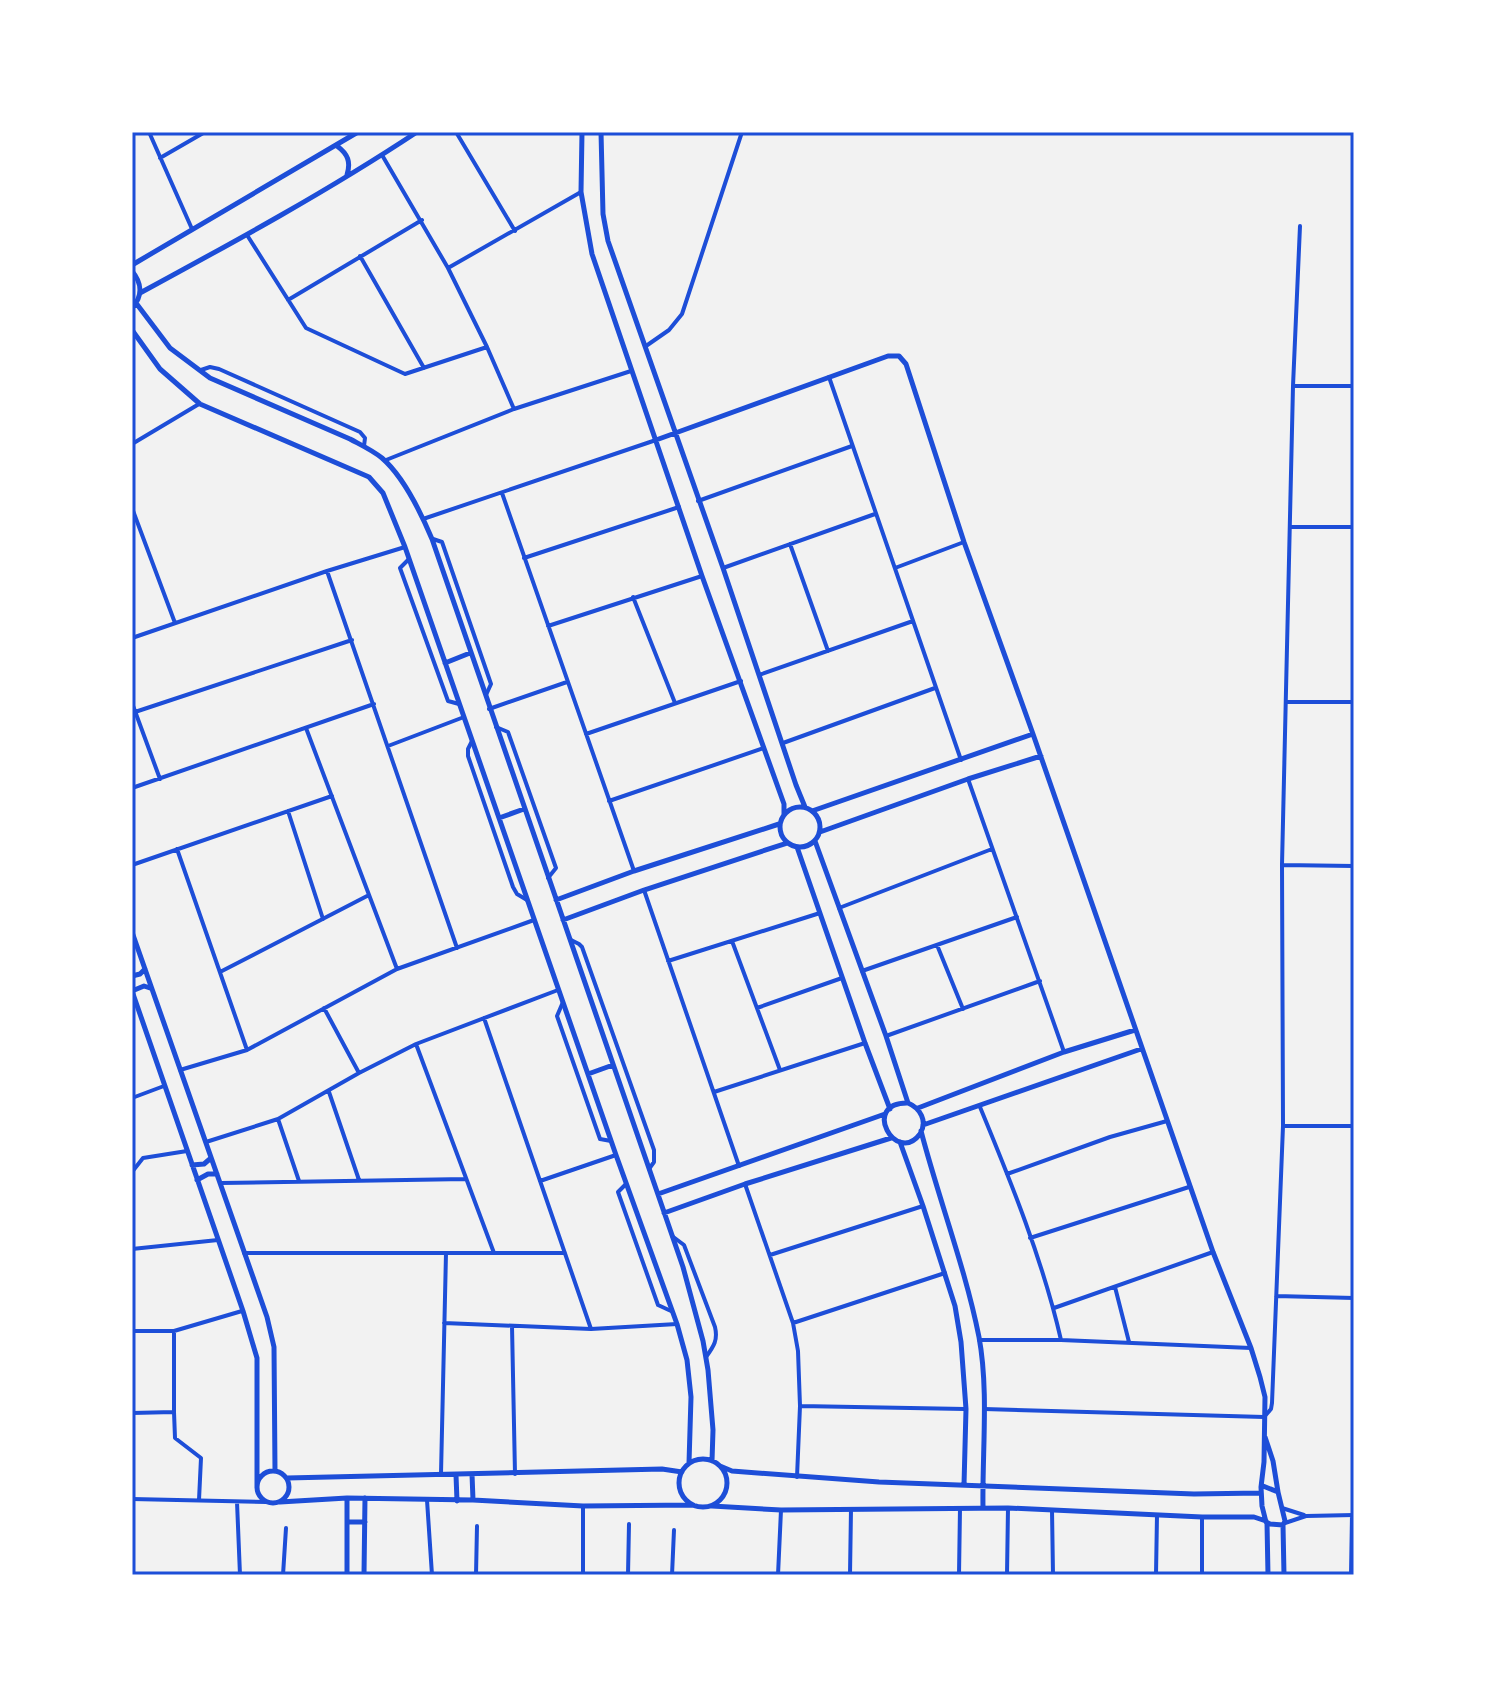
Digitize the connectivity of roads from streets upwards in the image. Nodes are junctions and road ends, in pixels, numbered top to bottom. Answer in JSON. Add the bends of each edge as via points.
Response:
{"nodes":[{"id":1,"x":149,"y":132,"type":"edge"},
{"id":2,"x":205,"y":132,"type":"edge"},
{"id":3,"x":358,"y":132,"type":"edge"},
{"id":4,"x":417,"y":132,"type":"edge"},
{"id":5,"x":456,"y":132,"type":"edge"},
{"id":6,"x":582,"y":132,"type":"edge"},
{"id":7,"x":601,"y":132,"type":"edge"},
{"id":8,"x":742,"y":132,"type":"edge"},
{"id":9,"x":337,"y":146,"type":"junction"},
{"id":10,"x":382,"y":155,"type":"junction"},
{"id":11,"x":160,"y":158,"type":"junction"},
{"id":12,"x":347,"y":176,"type":"junction"},
{"id":13,"x":581,"y":192,"type":"junction"},
{"id":14,"x":422,"y":220,"type":"junction"},
{"id":15,"x":1300,"y":226,"type":"dead end"},
{"id":16,"x":192,"y":229,"type":"junction"},
{"id":17,"x":515,"y":231,"type":"junction"},
{"id":18,"x":247,"y":235,"type":"junction"},
{"id":19,"x":360,"y":256,"type":"junction"},
{"id":20,"x":132,"y":268,"type":"edge"},
{"id":21,"x":448,"y":268,"type":"junction"},
{"id":22,"x":140,"y":293,"type":"junction"},
{"id":23,"x":288,"y":300,"type":"junction"},
{"id":24,"x":134,"y":306,"type":"edge"},
{"id":25,"x":132,"y":330,"type":"edge"},
{"id":26,"x":646,"y":346,"type":"junction"},
{"id":27,"x":487,"y":347,"type":"junction"},
{"id":28,"x":424,"y":368,"type":"junction"},
{"id":29,"x":200,"y":370,"type":"junction"},
{"id":30,"x":631,"y":371,"type":"junction"},
{"id":31,"x":829,"y":376,"type":"junction"},
{"id":32,"x":1293,"y":386,"type":"junction"},
{"id":33,"x":1354,"y":386,"type":"edge"},
{"id":34,"x":200,"y":404,"type":"junction"},
{"id":35,"x":514,"y":409,"type":"junction"},
{"id":36,"x":676,"y":434,"type":"junction"},
{"id":37,"x":656,"y":440,"type":"junction"},
{"id":38,"x":132,"y":444,"type":"edge"},
{"id":39,"x":364,"y":446,"type":"junction"},
{"id":40,"x":852,"y":446,"type":"junction"},
{"id":41,"x":385,"y":460,"type":"junction"},
{"id":42,"x":502,"y":493,"type":"junction"},
{"id":43,"x":698,"y":501,"type":"junction"},
{"id":44,"x":679,"y":507,"type":"junction"},
{"id":45,"x":132,"y":508,"type":"edge"},
{"id":46,"x":876,"y":514,"type":"junction"},
{"id":47,"x":423,"y":519,"type":"junction"},
{"id":48,"x":1291,"y":527,"type":"junction"},
{"id":49,"x":1354,"y":527,"type":"edge"},
{"id":50,"x":432,"y":539,"type":"junction"},
{"id":51,"x":964,"y":542,"type":"junction"},
{"id":52,"x":790,"y":544,"type":"junction"},
{"id":53,"x":405,"y":547,"type":"junction"},
{"id":54,"x":524,"y":558,"type":"junction"},
{"id":55,"x":409,"y":559,"type":"junction"},
{"id":56,"x":723,"y":568,"type":"junction"},
{"id":57,"x":895,"y":568,"type":"junction"},
{"id":58,"x":327,"y":571,"type":"junction"},
{"id":59,"x":702,"y":576,"type":"junction"},
{"id":60,"x":633,"y":597,"type":"junction"},
{"id":61,"x":913,"y":621,"type":"junction"},
{"id":62,"x":175,"y":623,"type":"junction"},
{"id":63,"x":548,"y":626,"type":"junction"},
{"id":64,"x":132,"y":638,"type":"edge"},
{"id":65,"x":352,"y":640,"type":"junction"},
{"id":66,"x":828,"y":651,"type":"junction"},
{"id":67,"x":470,"y":653,"type":"junction"},
{"id":68,"x":445,"y":663,"type":"junction"},
{"id":69,"x":759,"y":675,"type":"junction"},
{"id":70,"x":741,"y":681,"type":"junction"},
{"id":71,"x":567,"y":682,"type":"junction"},
{"id":72,"x":936,"y":687,"type":"junction"},
{"id":73,"x":485,"y":697,"type":"junction"},
{"id":74,"x":1286,"y":702,"type":"junction"},
{"id":75,"x":1354,"y":702,"type":"edge"},
{"id":76,"x":132,"y":703,"type":"edge"},
{"id":77,"x":374,"y":704,"type":"junction"},
{"id":78,"x":460,"y":704,"type":"junction"},
{"id":79,"x":675,"y":704,"type":"junction"},
{"id":80,"x":489,"y":709,"type":"junction"},
{"id":81,"x":135,"y":712,"type":"junction"},
{"id":82,"x":464,"y":717,"type":"junction"},
{"id":83,"x":495,"y":726,"type":"junction"},
{"id":84,"x":306,"y":728,"type":"junction"},
{"id":85,"x":586,"y":734,"type":"junction"},
{"id":86,"x":1033,"y":734,"type":"junction"},
{"id":87,"x":472,"y":741,"type":"junction"},
{"id":88,"x":783,"y":743,"type":"junction"},
{"id":89,"x":388,"y":746,"type":"junction"},
{"id":90,"x":764,"y":748,"type":"junction"},
{"id":91,"x":1041,"y":756,"type":"junction"},
{"id":92,"x":961,"y":760,"type":"junction"},
{"id":93,"x":160,"y":779,"type":"junction"},
{"id":94,"x":968,"y":779,"type":"junction"},
{"id":95,"x":132,"y":788,"type":"edge"},
{"id":96,"x":332,"y":796,"type":"junction"},
{"id":97,"x":609,"y":801,"type":"junction"},
{"id":98,"x":805,"y":807,"type":"junction"},
{"id":99,"x":524,"y":809,"type":"junction"},
{"id":100,"x":288,"y":811,"type":"junction"},
{"id":101,"x":812,"y":811,"type":"junction"},
{"id":102,"x":784,"y":814,"type":"junction"},
{"id":103,"x":499,"y":818,"type":"junction"},
{"id":104,"x":779,"y":824,"type":"junction"},
{"id":105,"x":820,"y":832,"type":"junction"},
{"id":106,"x":815,"y":841,"type":"junction"},
{"id":107,"x":787,"y":843,"type":"junction"},
{"id":108,"x":797,"y":847,"type":"junction"},
{"id":109,"x":177,"y":849,"type":"junction"},
{"id":110,"x":992,"y":849,"type":"junction"},
{"id":111,"x":132,"y":865,"type":"edge"},
{"id":112,"x":1282,"y":865,"type":"junction"},
{"id":113,"x":1354,"y":866,"type":"edge"},
{"id":114,"x":634,"y":871,"type":"junction"},
{"id":115,"x":548,"y":878,"type":"junction"},
{"id":116,"x":644,"y":890,"type":"junction"},
{"id":117,"x":369,"y":895,"type":"junction"},
{"id":118,"x":527,"y":900,"type":"junction"},
{"id":119,"x":556,"y":900,"type":"junction"},
{"id":120,"x":839,"y":908,"type":"junction"},
{"id":121,"x":820,"y":913,"type":"junction"},
{"id":122,"x":1017,"y":917,"type":"junction"},
{"id":123,"x":323,"y":919,"type":"junction"},
{"id":124,"x":534,"y":920,"type":"junction"},
{"id":125,"x":563,"y":920,"type":"junction"},
{"id":126,"x":132,"y":932,"type":"edge"},
{"id":127,"x":570,"y":940,"type":"junction"},
{"id":128,"x":732,"y":941,"type":"junction"},
{"id":129,"x":937,"y":945,"type":"junction"},
{"id":130,"x":457,"y":948,"type":"junction"},
{"id":131,"x":668,"y":961,"type":"junction"},
{"id":132,"x":145,"y":969,"type":"junction"},
{"id":133,"x":397,"y":969,"type":"junction"},
{"id":134,"x":862,"y":971,"type":"junction"},
{"id":135,"x":220,"y":972,"type":"junction"},
{"id":136,"x":132,"y":976,"type":"edge"},
{"id":137,"x":842,"y":978,"type":"junction"},
{"id":138,"x":1040,"y":981,"type":"junction"},
{"id":139,"x":151,"y":988,"type":"junction"},
{"id":140,"x":558,"y":990,"type":"junction"},
{"id":141,"x":132,"y":991,"type":"edge"},
{"id":142,"x":563,"y":1002,"type":"junction"},
{"id":143,"x":324,"y":1008,"type":"junction"},
{"id":144,"x":757,"y":1008,"type":"junction"},
{"id":145,"x":963,"y":1009,"type":"junction"},
{"id":146,"x":140,"y":1014,"type":"junction"},
{"id":147,"x":132,"y":1015,"type":"edge"},
{"id":148,"x":484,"y":1018,"type":"junction"},
{"id":149,"x":1135,"y":1030,"type":"junction"},
{"id":150,"x":886,"y":1036,"type":"junction"},
{"id":151,"x":865,"y":1043,"type":"junction"},
{"id":152,"x":416,"y":1044,"type":"junction"},
{"id":153,"x":1141,"y":1049,"type":"junction"},
{"id":154,"x":247,"y":1050,"type":"junction"},
{"id":155,"x":1064,"y":1052,"type":"junction"},
{"id":156,"x":613,"y":1065,"type":"junction"},
{"id":157,"x":180,"y":1070,"type":"junction"},
{"id":158,"x":780,"y":1070,"type":"junction"},
{"id":159,"x":359,"y":1073,"type":"junction"},
{"id":160,"x":588,"y":1074,"type":"junction"},
{"id":161,"x":164,"y":1086,"type":"junction"},
{"id":162,"x":329,"y":1091,"type":"junction"},
{"id":163,"x":714,"y":1092,"type":"junction"},
{"id":164,"x":132,"y":1098,"type":"edge"},
{"id":165,"x":908,"y":1103,"type":"junction"},
{"id":166,"x":980,"y":1107,"type":"junction"},
{"id":167,"x":917,"y":1108,"type":"junction"},
{"id":168,"x":888,"y":1111,"type":"junction"},
{"id":169,"x":278,"y":1119,"type":"junction"},
{"id":170,"x":1167,"y":1121,"type":"junction"},
{"id":171,"x":1283,"y":1126,"type":"junction"},
{"id":172,"x":1354,"y":1126,"type":"edge"},
{"id":173,"x":922,"y":1128,"type":"junction"},
{"id":174,"x":892,"y":1138,"type":"junction"},
{"id":175,"x":611,"y":1141,"type":"junction"},
{"id":176,"x":206,"y":1142,"type":"junction"},
{"id":177,"x":900,"y":1142,"type":"junction"},
{"id":178,"x":187,"y":1151,"type":"junction"},
{"id":179,"x":616,"y":1155,"type":"junction"},
{"id":180,"x":211,"y":1158,"type":"junction"},
{"id":181,"x":192,"y":1165,"type":"junction"},
{"id":182,"x":739,"y":1166,"type":"junction"},
{"id":183,"x":649,"y":1169,"type":"junction"},
{"id":184,"x":132,"y":1172,"type":"edge"},
{"id":185,"x":217,"y":1174,"type":"junction"},
{"id":186,"x":1007,"y":1174,"type":"junction"},
{"id":187,"x":466,"y":1179,"type":"junction"},
{"id":188,"x":197,"y":1180,"type":"junction"},
{"id":189,"x":359,"y":1180,"type":"junction"},
{"id":190,"x":299,"y":1181,"type":"junction"},
{"id":191,"x":540,"y":1181,"type":"junction"},
{"id":192,"x":220,"y":1183,"type":"junction"},
{"id":193,"x":626,"y":1184,"type":"junction"},
{"id":194,"x":745,"y":1184,"type":"junction"},
{"id":195,"x":1189,"y":1187,"type":"junction"},
{"id":196,"x":658,"y":1194,"type":"junction"},
{"id":197,"x":923,"y":1206,"type":"junction"},
{"id":198,"x":664,"y":1213,"type":"junction"},
{"id":199,"x":672,"y":1236,"type":"junction"},
{"id":200,"x":1030,"y":1238,"type":"junction"},
{"id":201,"x":218,"y":1240,"type":"junction"},
{"id":202,"x":132,"y":1242,"type":"edge"},
{"id":203,"x":132,"y":1249,"type":"edge"},
{"id":204,"x":1213,"y":1252,"type":"junction"},
{"id":205,"x":244,"y":1253,"type":"junction"},
{"id":206,"x":446,"y":1253,"type":"junction"},
{"id":207,"x":494,"y":1253,"type":"junction"},
{"id":208,"x":565,"y":1253,"type":"junction"},
{"id":209,"x":770,"y":1255,"type":"junction"},
{"id":210,"x":945,"y":1273,"type":"junction"},
{"id":211,"x":1115,"y":1287,"type":"junction"},
{"id":212,"x":1276,"y":1296,"type":"junction"},
{"id":213,"x":1354,"y":1298,"type":"edge"},
{"id":214,"x":1054,"y":1308,"type":"junction"},
{"id":215,"x":243,"y":1311,"type":"junction"},
{"id":216,"x":672,"y":1311,"type":"junction"},
{"id":217,"x":444,"y":1323,"type":"junction"},
{"id":218,"x":793,"y":1323,"type":"junction"},
{"id":219,"x":677,"y":1324,"type":"junction"},
{"id":220,"x":512,"y":1326,"type":"junction"},
{"id":221,"x":591,"y":1329,"type":"junction"},
{"id":222,"x":132,"y":1331,"type":"edge"},
{"id":223,"x":174,"y":1331,"type":"junction"},
{"id":224,"x":979,"y":1340,"type":"junction"},
{"id":225,"x":1061,"y":1340,"type":"junction"},
{"id":226,"x":1129,"y":1342,"type":"junction"},
{"id":227,"x":1251,"y":1348,"type":"junction"},
{"id":228,"x":706,"y":1357,"type":"junction"},
{"id":229,"x":800,"y":1406,"type":"junction"},
{"id":230,"x":966,"y":1409,"type":"junction"},
{"id":231,"x":984,"y":1409,"type":"junction"},
{"id":232,"x":174,"y":1412,"type":"junction"},
{"id":233,"x":132,"y":1413,"type":"edge"},
{"id":234,"x":1264,"y":1417,"type":"junction"},
{"id":235,"x":1264,"y":1433,"type":"junction"},
{"id":236,"x":712,"y":1461,"type":"junction"},
{"id":237,"x":689,"y":1463,"type":"junction"},
{"id":238,"x":720,"y":1466,"type":"junction"},
{"id":239,"x":275,"y":1471,"type":"junction"},
{"id":240,"x":682,"y":1472,"type":"junction"},
{"id":241,"x":441,"y":1474,"type":"junction"},
{"id":242,"x":472,"y":1474,"type":"junction"},
{"id":243,"x":515,"y":1474,"type":"junction"},
{"id":244,"x":456,"y":1475,"type":"junction"},
{"id":245,"x":797,"y":1477,"type":"junction"},
{"id":246,"x":287,"y":1478,"type":"junction"},
{"id":247,"x":964,"y":1485,"type":"junction"},
{"id":248,"x":983,"y":1485,"type":"junction"},
{"id":249,"x":257,"y":1488,"type":"junction"},
{"id":250,"x":1261,"y":1490,"type":"junction"},
{"id":251,"x":1278,"y":1492,"type":"junction"},
{"id":252,"x":347,"y":1498,"type":"junction"},
{"id":253,"x":365,"y":1498,"type":"junction"},
{"id":254,"x":132,"y":1499,"type":"edge"},
{"id":255,"x":199,"y":1500,"type":"junction"},
{"id":256,"x":427,"y":1500,"type":"junction"},
{"id":257,"x":473,"y":1500,"type":"junction"},
{"id":258,"x":457,"y":1501,"type":"junction"},
{"id":259,"x":237,"y":1502,"type":"junction"},
{"id":260,"x":266,"y":1502,"type":"junction"},
{"id":261,"x":280,"y":1502,"type":"junction"},
{"id":262,"x":693,"y":1505,"type":"junction"},
{"id":263,"x":583,"y":1506,"type":"junction"},
{"id":264,"x":712,"y":1506,"type":"junction"},
{"id":265,"x":960,"y":1508,"type":"junction"},
{"id":266,"x":983,"y":1508,"type":"junction"},
{"id":267,"x":1008,"y":1508,"type":"junction"},
{"id":268,"x":1282,"y":1508,"type":"junction"},
{"id":269,"x":851,"y":1509,"type":"junction"},
{"id":270,"x":781,"y":1510,"type":"junction"},
{"id":271,"x":1052,"y":1510,"type":"junction"},
{"id":272,"x":1157,"y":1515,"type":"junction"},
{"id":273,"x":1353,"y":1515,"type":"edge"},
{"id":274,"x":1306,"y":1516,"type":"junction"},
{"id":275,"x":1202,"y":1517,"type":"junction"},
{"id":276,"x":347,"y":1522,"type":"junction"},
{"id":277,"x":365,"y":1522,"type":"junction"},
{"id":278,"x":1266,"y":1522,"type":"junction"},
{"id":279,"x":629,"y":1524,"type":"dead end"},
{"id":280,"x":1284,"y":1524,"type":"junction"},
{"id":281,"x":477,"y":1526,"type":"dead end"},
{"id":282,"x":286,"y":1528,"type":"dead end"},
{"id":283,"x":674,"y":1530,"type":"dead end"},
{"id":284,"x":240,"y":1575,"type":"edge"},
{"id":285,"x":283,"y":1575,"type":"edge"},
{"id":286,"x":347,"y":1575,"type":"edge"},
{"id":287,"x":364,"y":1575,"type":"edge"},
{"id":288,"x":432,"y":1575,"type":"edge"},
{"id":289,"x":476,"y":1575,"type":"edge"},
{"id":290,"x":583,"y":1575,"type":"edge"},
{"id":291,"x":628,"y":1575,"type":"edge"},
{"id":292,"x":672,"y":1575,"type":"edge"},
{"id":293,"x":778,"y":1575,"type":"edge"},
{"id":294,"x":850,"y":1575,"type":"edge"},
{"id":295,"x":959,"y":1575,"type":"edge"},
{"id":296,"x":1007,"y":1575,"type":"edge"},
{"id":297,"x":1053,"y":1575,"type":"edge"},
{"id":298,"x":1156,"y":1575,"type":"edge"},
{"id":299,"x":1202,"y":1575,"type":"edge"},
{"id":300,"x":1268,"y":1575,"type":"edge"},
{"id":301,"x":1284,"y":1575,"type":"edge"},
{"id":302,"x":1351,"y":1575,"type":"edge"}],
"edges":[{"from":1,"to":11,"type":"street"},
{"from":2,"to":11,"type":"street"},
{"from":3,"to":9,"type":"street"},
{"from":4,"to":10,"type":"street"},
{"from":5,"to":17,"type":"street"},
{"from":6,"to":13,"type":"street"},
{"from":7,"to":26,"type":"street","via":[[608,241]]},
{"from":8,"to":26,"type":"street","via":[[682,314]]},
{"from":9,"to":12,"type":"street","via":[[347,156]]},
{"from":9,"to":16,"type":"street"},
{"from":10,"to":12,"type":"street"},
{"from":10,"to":14,"type":"street"},
{"from":11,"to":16,"type":"street"},
{"from":12,"to":18,"type":"street"},
{"from":13,"to":17,"type":"street"},
{"from":13,"to":30,"type":"street","via":[[592,254]]},
{"from":14,"to":19,"type":"street"},
{"from":14,"to":21,"type":"street"},
{"from":15,"to":32,"type":"street"},
{"from":16,"to":20,"type":"street"},
{"from":17,"to":21,"type":"street"},
{"from":18,"to":22,"type":"street"},
{"from":18,"to":23,"type":"street"},
{"from":19,"to":23,"type":"street"},
{"from":19,"to":28,"type":"street"},
{"from":20,"to":22,"type":"street"},
{"from":21,"to":27,"type":"street"},
{"from":22,"to":24,"type":"street"},
{"from":23,"to":28,"type":"street","via":[[306,328],[405,374]]},
{"from":24,"to":29,"type":"street","via":[[170,348]]},
{"from":25,"to":34,"type":"street","via":[[160,369]]},
{"from":26,"to":36,"type":"street"},
{"from":27,"to":28,"type":"street"},
{"from":27,"to":35,"type":"street"},
{"from":29,"to":39,"type":"street"},
{"from":29,"to":39,"type":"street","via":[[219,369],[360,432]]},
{"from":30,"to":35,"type":"street"},
{"from":30,"to":37,"type":"street"},
{"from":31,"to":36,"type":"street"},
{"from":31,"to":40,"type":"street"},
{"from":31,"to":51,"type":"street","via":[[888,356],[899,356],[906,364]]},
{"from":32,"to":33,"type":"street"},
{"from":32,"to":48,"type":"street"},
{"from":34,"to":38,"type":"street"},
{"from":34,"to":53,"type":"street","via":[[369,477],[383,493]]},
{"from":35,"to":41,"type":"street"},
{"from":36,"to":37,"type":"street"},
{"from":36,"to":43,"type":"street"},
{"from":37,"to":42,"type":"street"},
{"from":37,"to":44,"type":"street"},
{"from":39,"to":41,"type":"street"},
{"from":40,"to":43,"type":"street"},
{"from":40,"to":46,"type":"street"},
{"from":41,"to":47,"type":"street"},
{"from":42,"to":47,"type":"street"},
{"from":42,"to":54,"type":"street"},
{"from":43,"to":56,"type":"street"},
{"from":44,"to":54,"type":"street"},
{"from":44,"to":59,"type":"street"},
{"from":45,"to":62,"type":"street"},
{"from":46,"to":52,"type":"street"},
{"from":46,"to":57,"type":"street"},
{"from":47,"to":50,"type":"street"},
{"from":48,"to":49,"type":"street"},
{"from":48,"to":74,"type":"street"},
{"from":50,"to":67,"type":"street"},
{"from":50,"to":73,"type":"street","via":[[442,542],[491,684]]},
{"from":51,"to":57,"type":"street"},
{"from":51,"to":86,"type":"street"},
{"from":52,"to":56,"type":"street"},
{"from":52,"to":66,"type":"street"},
{"from":53,"to":55,"type":"street"},
{"from":53,"to":58,"type":"street"},
{"from":54,"to":63,"type":"street"},
{"from":55,"to":68,"type":"street"},
{"from":55,"to":78,"type":"street","via":[[400,568],[448,701]]},
{"from":56,"to":69,"type":"street"},
{"from":57,"to":61,"type":"street"},
{"from":58,"to":62,"type":"street"},
{"from":58,"to":65,"type":"street"},
{"from":59,"to":60,"type":"street"},
{"from":59,"to":70,"type":"street"},
{"from":60,"to":63,"type":"street"},
{"from":60,"to":79,"type":"street"},
{"from":61,"to":66,"type":"street"},
{"from":61,"to":72,"type":"street"},
{"from":62,"to":64,"type":"street"},
{"from":63,"to":71,"type":"street"},
{"from":65,"to":77,"type":"street"},
{"from":65,"to":81,"type":"street"},
{"from":66,"to":69,"type":"street"},
{"from":67,"to":68,"type":"street"},
{"from":67,"to":73,"type":"street"},
{"from":68,"to":78,"type":"street"},
{"from":69,"to":88,"type":"street"},
{"from":70,"to":79,"type":"street"},
{"from":70,"to":90,"type":"street"},
{"from":71,"to":80,"type":"street"},
{"from":71,"to":85,"type":"street"},
{"from":72,"to":88,"type":"street"},
{"from":72,"to":92,"type":"street"},
{"from":73,"to":80,"type":"street"},
{"from":74,"to":75,"type":"street"},
{"from":74,"to":112,"type":"street"},
{"from":76,"to":81,"type":"street"},
{"from":77,"to":84,"type":"street"},
{"from":77,"to":89,"type":"street"},
{"from":78,"to":82,"type":"street"},
{"from":79,"to":85,"type":"street"},
{"from":80,"to":83,"type":"street"},
{"from":81,"to":93,"type":"street"},
{"from":82,"to":87,"type":"street"},
{"from":82,"to":89,"type":"street"},
{"from":83,"to":99,"type":"street"},
{"from":83,"to":115,"type":"street","via":[[508,732],[556,868]]},
{"from":84,"to":93,"type":"street"},
{"from":84,"to":96,"type":"street"},
{"from":85,"to":97,"type":"street"},
{"from":86,"to":91,"type":"street"},
{"from":86,"to":92,"type":"street"},
{"from":87,"to":103,"type":"street"},
{"from":87,"to":118,"type":"street","via":[[468,756],[513,887]]},
{"from":88,"to":98,"type":"street"},
{"from":89,"to":130,"type":"street"},
{"from":90,"to":97,"type":"street"},
{"from":90,"to":102,"type":"street"},
{"from":91,"to":94,"type":"street"},
{"from":91,"to":149,"type":"street"},
{"from":92,"to":101,"type":"street"},
{"from":93,"to":95,"type":"street"},
{"from":94,"to":105,"type":"street"},
{"from":94,"to":110,"type":"street"},
{"from":96,"to":100,"type":"street"},
{"from":96,"to":117,"type":"street"},
{"from":97,"to":114,"type":"street"},
{"from":98,"to":101,"type":"street"},
{"from":98,"to":102,"type":"street"},
{"from":99,"to":103,"type":"street"},
{"from":99,"to":115,"type":"street"},
{"from":100,"to":109,"type":"street"},
{"from":100,"to":123,"type":"street"},
{"from":101,"to":105,"type":"street"},
{"from":102,"to":104,"type":"street"},
{"from":103,"to":118,"type":"street"},
{"from":104,"to":107,"type":"street"},
{"from":104,"to":114,"type":"street"},
{"from":105,"to":106,"type":"street"},
{"from":106,"to":108,"type":"street"},
{"from":106,"to":120,"type":"street"},
{"from":107,"to":108,"type":"street"},
{"from":107,"to":116,"type":"street"},
{"from":108,"to":121,"type":"street"},
{"from":109,"to":111,"type":"street"},
{"from":109,"to":135,"type":"street"},
{"from":110,"to":120,"type":"street"},
{"from":110,"to":122,"type":"street"},
{"from":112,"to":113,"type":"street"},
{"from":112,"to":171,"type":"street"},
{"from":114,"to":119,"type":"street"},
{"from":115,"to":119,"type":"street"},
{"from":116,"to":125,"type":"street"},
{"from":116,"to":131,"type":"street"},
{"from":117,"to":123,"type":"street"},
{"from":117,"to":133,"type":"street"},
{"from":118,"to":124,"type":"street"},
{"from":119,"to":125,"type":"street"},
{"from":120,"to":134,"type":"street"},
{"from":121,"to":128,"type":"street"},
{"from":121,"to":137,"type":"street"},
{"from":122,"to":129,"type":"street"},
{"from":122,"to":138,"type":"street"},
{"from":123,"to":135,"type":"street"},
{"from":124,"to":130,"type":"street"},
{"from":124,"to":140,"type":"street"},
{"from":125,"to":127,"type":"street"},
{"from":126,"to":132,"type":"street"},
{"from":127,"to":156,"type":"street"},
{"from":127,"to":183,"type":"street","via":[[582,947],[649,1136],[655,1156]]},
{"from":128,"to":131,"type":"street"},
{"from":128,"to":144,"type":"street"},
{"from":129,"to":134,"type":"street"},
{"from":129,"to":145,"type":"street"},
{"from":130,"to":133,"type":"street"},
{"from":131,"to":163,"type":"street"},
{"from":132,"to":136,"type":"street"},
{"from":132,"to":139,"type":"street"},
{"from":133,"to":143,"type":"street"},
{"from":134,"to":150,"type":"street"},
{"from":135,"to":154,"type":"street"},
{"from":137,"to":144,"type":"street"},
{"from":137,"to":151,"type":"street"},
{"from":138,"to":145,"type":"street"},
{"from":138,"to":155,"type":"street"},
{"from":139,"to":141,"type":"street"},
{"from":139,"to":157,"type":"street"},
{"from":140,"to":142,"type":"street"},
{"from":140,"to":148,"type":"street"},
{"from":141,"to":146,"type":"street"},
{"from":142,"to":160,"type":"street"},
{"from":142,"to":175,"type":"street","via":[[557,1016],[590,1112],[600,1139]]},
{"from":143,"to":154,"type":"street"},
{"from":143,"to":159,"type":"street"},
{"from":144,"to":158,"type":"street"},
{"from":145,"to":150,"type":"street"},
{"from":146,"to":147,"type":"street"},
{"from":146,"to":161,"type":"street"},
{"from":148,"to":152,"type":"street"},
{"from":148,"to":191,"type":"street"},
{"from":149,"to":153,"type":"street"},
{"from":149,"to":155,"type":"street"},
{"from":150,"to":165,"type":"street"},
{"from":151,"to":158,"type":"street"},
{"from":151,"to":168,"type":"street"},
{"from":152,"to":159,"type":"street"},
{"from":152,"to":187,"type":"street"},
{"from":153,"to":166,"type":"street"},
{"from":153,"to":170,"type":"street"},
{"from":154,"to":157,"type":"street"},
{"from":155,"to":167,"type":"street"},
{"from":156,"to":160,"type":"street"},
{"from":156,"to":183,"type":"street"},
{"from":157,"to":176,"type":"street"},
{"from":158,"to":163,"type":"street"},
{"from":159,"to":162,"type":"street"},
{"from":160,"to":175,"type":"street"},
{"from":161,"to":164,"type":"street"},
{"from":161,"to":178,"type":"street"},
{"from":162,"to":169,"type":"street"},
{"from":162,"to":189,"type":"street"},
{"from":163,"to":182,"type":"street"},
{"from":165,"to":167,"type":"street"},
{"from":165,"to":168,"type":"street"},
{"from":166,"to":173,"type":"street"},
{"from":166,"to":186,"type":"street"},
{"from":167,"to":173,"type":"street"},
{"from":168,"to":174,"type":"street","via":[[885,1127]]},
{"from":168,"to":182,"type":"street"},
{"from":169,"to":176,"type":"street"},
{"from":169,"to":190,"type":"street"},
{"from":170,"to":186,"type":"street"},
{"from":170,"to":195,"type":"street"},
{"from":171,"to":172,"type":"street"},
{"from":171,"to":212,"type":"street"},
{"from":173,"to":177,"type":"street","via":[[912,1140]]},
{"from":173,"to":224,"type":"street"},
{"from":174,"to":177,"type":"street"},
{"from":174,"to":194,"type":"street"},
{"from":175,"to":179,"type":"street"},
{"from":176,"to":180,"type":"street"},
{"from":177,"to":197,"type":"street"},
{"from":178,"to":181,"type":"street"},
{"from":178,"to":184,"type":"street","via":[[143,1158]]},
{"from":179,"to":191,"type":"street"},
{"from":179,"to":193,"type":"street"},
{"from":180,"to":181,"type":"street"},
{"from":180,"to":185,"type":"street"},
{"from":181,"to":188,"type":"street"},
{"from":182,"to":196,"type":"street"},
{"from":183,"to":196,"type":"street"},
{"from":185,"to":188,"type":"street"},
{"from":185,"to":192,"type":"street"},
{"from":186,"to":200,"type":"street"},
{"from":187,"to":189,"type":"street"},
{"from":187,"to":207,"type":"street"},
{"from":188,"to":201,"type":"street"},
{"from":189,"to":190,"type":"street"},
{"from":190,"to":192,"type":"street"},
{"from":191,"to":208,"type":"street"},
{"from":192,"to":205,"type":"street"},
{"from":193,"to":216,"type":"street"},
{"from":193,"to":216,"type":"street","via":[[618,1192],[658,1305]]},
{"from":194,"to":198,"type":"street"},
{"from":194,"to":209,"type":"street"},
{"from":195,"to":200,"type":"street"},
{"from":195,"to":204,"type":"street"},
{"from":196,"to":198,"type":"street"},
{"from":197,"to":209,"type":"street"},
{"from":197,"to":210,"type":"street"},
{"from":198,"to":199,"type":"street"},
{"from":199,"to":228,"type":"street"},
{"from":199,"to":228,"type":"street","via":[[684,1245],[715,1327],[715,1344]]},
{"from":200,"to":214,"type":"street"},
{"from":201,"to":203,"type":"street"},
{"from":201,"to":215,"type":"street"},
{"from":202,"to":203,"type":"street"},
{"from":204,"to":211,"type":"street"},
{"from":204,"to":227,"type":"street"},
{"from":205,"to":206,"type":"street"},
{"from":205,"to":239,"type":"street","via":[[274,1347]]},
{"from":206,"to":207,"type":"street"},
{"from":206,"to":217,"type":"street"},
{"from":207,"to":208,"type":"street"},
{"from":208,"to":221,"type":"street"},
{"from":209,"to":218,"type":"street"},
{"from":210,"to":218,"type":"street"},
{"from":210,"to":230,"type":"street","via":[[961,1342]]},
{"from":211,"to":214,"type":"street"},
{"from":211,"to":226,"type":"street"},
{"from":212,"to":213,"type":"street"},
{"from":212,"to":234,"type":"street","via":[[1272,1403]]},
{"from":214,"to":225,"type":"street"},
{"from":215,"to":223,"type":"street"},
{"from":215,"to":249,"type":"street","via":[[257,1358]]},
{"from":216,"to":219,"type":"street"},
{"from":217,"to":220,"type":"street"},
{"from":217,"to":241,"type":"street"},
{"from":218,"to":229,"type":"street"},
{"from":219,"to":221,"type":"street"},
{"from":219,"to":237,"type":"street","via":[[691,1397]]},
{"from":220,"to":221,"type":"street"},
{"from":220,"to":243,"type":"street"},
{"from":222,"to":223,"type":"street"},
{"from":223,"to":232,"type":"street"},
{"from":224,"to":225,"type":"street"},
{"from":224,"to":231,"type":"street"},
{"from":225,"to":226,"type":"street"},
{"from":226,"to":227,"type":"street"},
{"from":227,"to":234,"type":"street","via":[[1265,1397]]},
{"from":228,"to":236,"type":"street"},
{"from":229,"to":230,"type":"street"},
{"from":229,"to":245,"type":"street"},
{"from":230,"to":247,"type":"street"},
{"from":231,"to":234,"type":"street"},
{"from":231,"to":248,"type":"street"},
{"from":232,"to":233,"type":"street"},
{"from":232,"to":255,"type":"street","via":[[175,1438],[201,1458]]},
{"from":234,"to":235,"type":"street"},
{"from":235,"to":250,"type":"street"},
{"from":235,"to":251,"type":"street"},
{"from":236,"to":237,"type":"street"},
{"from":236,"to":238,"type":"street"},
{"from":237,"to":240,"type":"street"},
{"from":238,"to":245,"type":"street"},
{"from":238,"to":264,"type":"street","via":[[727,1488]]},
{"from":239,"to":246,"type":"street"},
{"from":239,"to":249,"type":"street","via":[[262,1475]]},
{"from":240,"to":243,"type":"street"},
{"from":240,"to":262,"type":"street","via":[[680,1491]]},
{"from":241,"to":244,"type":"street"},
{"from":241,"to":246,"type":"street"},
{"from":242,"to":243,"type":"street"},
{"from":242,"to":244,"type":"street"},
{"from":242,"to":257,"type":"street"},
{"from":244,"to":258,"type":"street"},
{"from":245,"to":247,"type":"street"},
{"from":246,"to":261,"type":"street","via":[[289,1489]]},
{"from":247,"to":248,"type":"street"},
{"from":248,"to":250,"type":"street","via":[[1194,1494]]},
{"from":248,"to":266,"type":"street"},
{"from":249,"to":260,"type":"street"},
{"from":250,"to":251,"type":"street"},
{"from":250,"to":278,"type":"street"},
{"from":251,"to":268,"type":"street"},
{"from":252,"to":253,"type":"street"},
{"from":252,"to":261,"type":"street"},
{"from":252,"to":276,"type":"street"},
{"from":253,"to":256,"type":"street"},
{"from":253,"to":277,"type":"street"},
{"from":254,"to":255,"type":"street"},
{"from":255,"to":259,"type":"street"},
{"from":256,"to":258,"type":"street"},
{"from":256,"to":288,"type":"street"},
{"from":257,"to":258,"type":"street"},
{"from":257,"to":263,"type":"street"},
{"from":259,"to":260,"type":"street"},
{"from":259,"to":284,"type":"street"},
{"from":260,"to":261,"type":"street"},
{"from":262,"to":263,"type":"street"},
{"from":262,"to":264,"type":"street"},
{"from":263,"to":290,"type":"street"},
{"from":264,"to":270,"type":"street"},
{"from":265,"to":266,"type":"street"},
{"from":265,"to":269,"type":"street"},
{"from":265,"to":295,"type":"street"},
{"from":266,"to":267,"type":"street"},
{"from":267,"to":271,"type":"street"},
{"from":267,"to":296,"type":"street"},
{"from":268,"to":274,"type":"street"},
{"from":268,"to":280,"type":"street"},
{"from":269,"to":270,"type":"street"},
{"from":269,"to":294,"type":"street"},
{"from":270,"to":293,"type":"street"},
{"from":271,"to":272,"type":"street"},
{"from":271,"to":297,"type":"street"},
{"from":272,"to":275,"type":"street"},
{"from":272,"to":298,"type":"street"},
{"from":273,"to":274,"type":"street"},
{"from":273,"to":302,"type":"street"},
{"from":274,"to":280,"type":"street"},
{"from":275,"to":278,"type":"street","via":[[1254,1517]]},
{"from":275,"to":299,"type":"street"},
{"from":276,"to":277,"type":"street"},
{"from":276,"to":286,"type":"street"},
{"from":277,"to":287,"type":"street"},
{"from":278,"to":280,"type":"street"},
{"from":278,"to":300,"type":"street"},
{"from":279,"to":291,"type":"street"},
{"from":280,"to":301,"type":"street"},
{"from":281,"to":289,"type":"street"},
{"from":282,"to":285,"type":"street"},
{"from":283,"to":292,"type":"street"}]}
